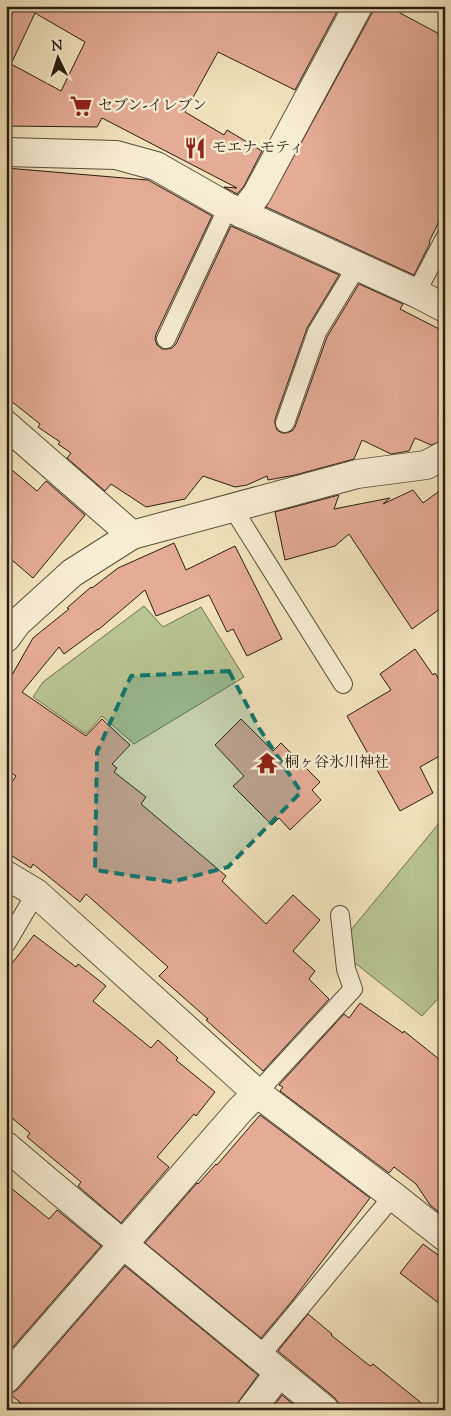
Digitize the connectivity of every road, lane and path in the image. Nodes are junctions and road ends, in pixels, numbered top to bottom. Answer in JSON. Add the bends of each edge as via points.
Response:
{"nodes":[{"id":1,"x":358,"y":6,"type":"edge"},
{"id":2,"x":6,"y":152,"type":"edge"},
{"id":3,"x":235,"y":210,"type":"junction"},
{"id":4,"x":445,"y":238,"type":"edge"},
{"id":5,"x":357,"y":266,"type":"junction"},
{"id":6,"x":416,"y":293,"type":"junction"},
{"id":7,"x":445,"y":308,"type":"edge"},
{"id":8,"x":166,"y":339,"type":"dead end"},
{"id":9,"x":285,"y":423,"type":"dead end"},
{"id":10,"x":6,"y":425,"type":"edge"},
{"id":11,"x":445,"y":455,"type":"edge"},
{"id":12,"x":232,"y":507,"type":"junction"},
{"id":13,"x":132,"y":535,"type":"junction"},
{"id":14,"x":6,"y":638,"type":"edge"},
{"id":15,"x":343,"y":684,"type":"dead end"},
{"id":16,"x":6,"y":875,"type":"edge"},
{"id":17,"x":36,"y":893,"type":"junction"},
{"id":18,"x":340,"y":915,"type":"dead end"},
{"id":19,"x":6,"y":944,"type":"edge"},
{"id":20,"x":257,"y":1093,"type":"junction"},
{"id":21,"x":6,"y":1146,"type":"edge"},
{"id":22,"x":393,"y":1196,"type":"junction"},
{"id":23,"x":445,"y":1238,"type":"edge"},
{"id":24,"x":122,"y":1245,"type":"junction"},
{"id":25,"x":270,"y":1364,"type":"junction"},
{"id":26,"x":6,"y":1380,"type":"edge"},
{"id":27,"x":251,"y":1410,"type":"edge"},
{"id":28,"x":325,"y":1410,"type":"edge"}],
"edges":[{"from":1,"to":3,"type":"street","via":[[256,194]]},
{"from":2,"to":3,"type":"street","via":[[116,155],[156,166]]},
{"from":3,"to":5,"type":"street"},
{"from":3,"to":8,"type":"lane"},
{"from":4,"to":6,"type":"lane"},
{"from":5,"to":6,"type":"street"},
{"from":5,"to":9,"type":"lane","via":[[317,332]]},
{"from":6,"to":7,"type":"street"},
{"from":10,"to":13,"type":"street"},
{"from":11,"to":12,"type":"street","via":[[426,465],[357,474]]},
{"from":12,"to":13,"type":"street"},
{"from":12,"to":15,"type":"lane"},
{"from":13,"to":14,"type":"street","via":[[72,573],[17,623]]},
{"from":16,"to":17,"type":"street"},
{"from":17,"to":19,"type":"lane"},
{"from":17,"to":20,"type":"street"},
{"from":18,"to":20,"type":"lane","via":[[346,969],[353,989]]},
{"from":20,"to":22,"type":"street"},
{"from":20,"to":24,"type":"street"},
{"from":21,"to":24,"type":"street"},
{"from":22,"to":23,"type":"street"},
{"from":22,"to":25,"type":"lane"},
{"from":24,"to":25,"type":"street"},
{"from":24,"to":26,"type":"street"},
{"from":25,"to":27,"type":"street"},
{"from":25,"to":28,"type":"street"}]}
